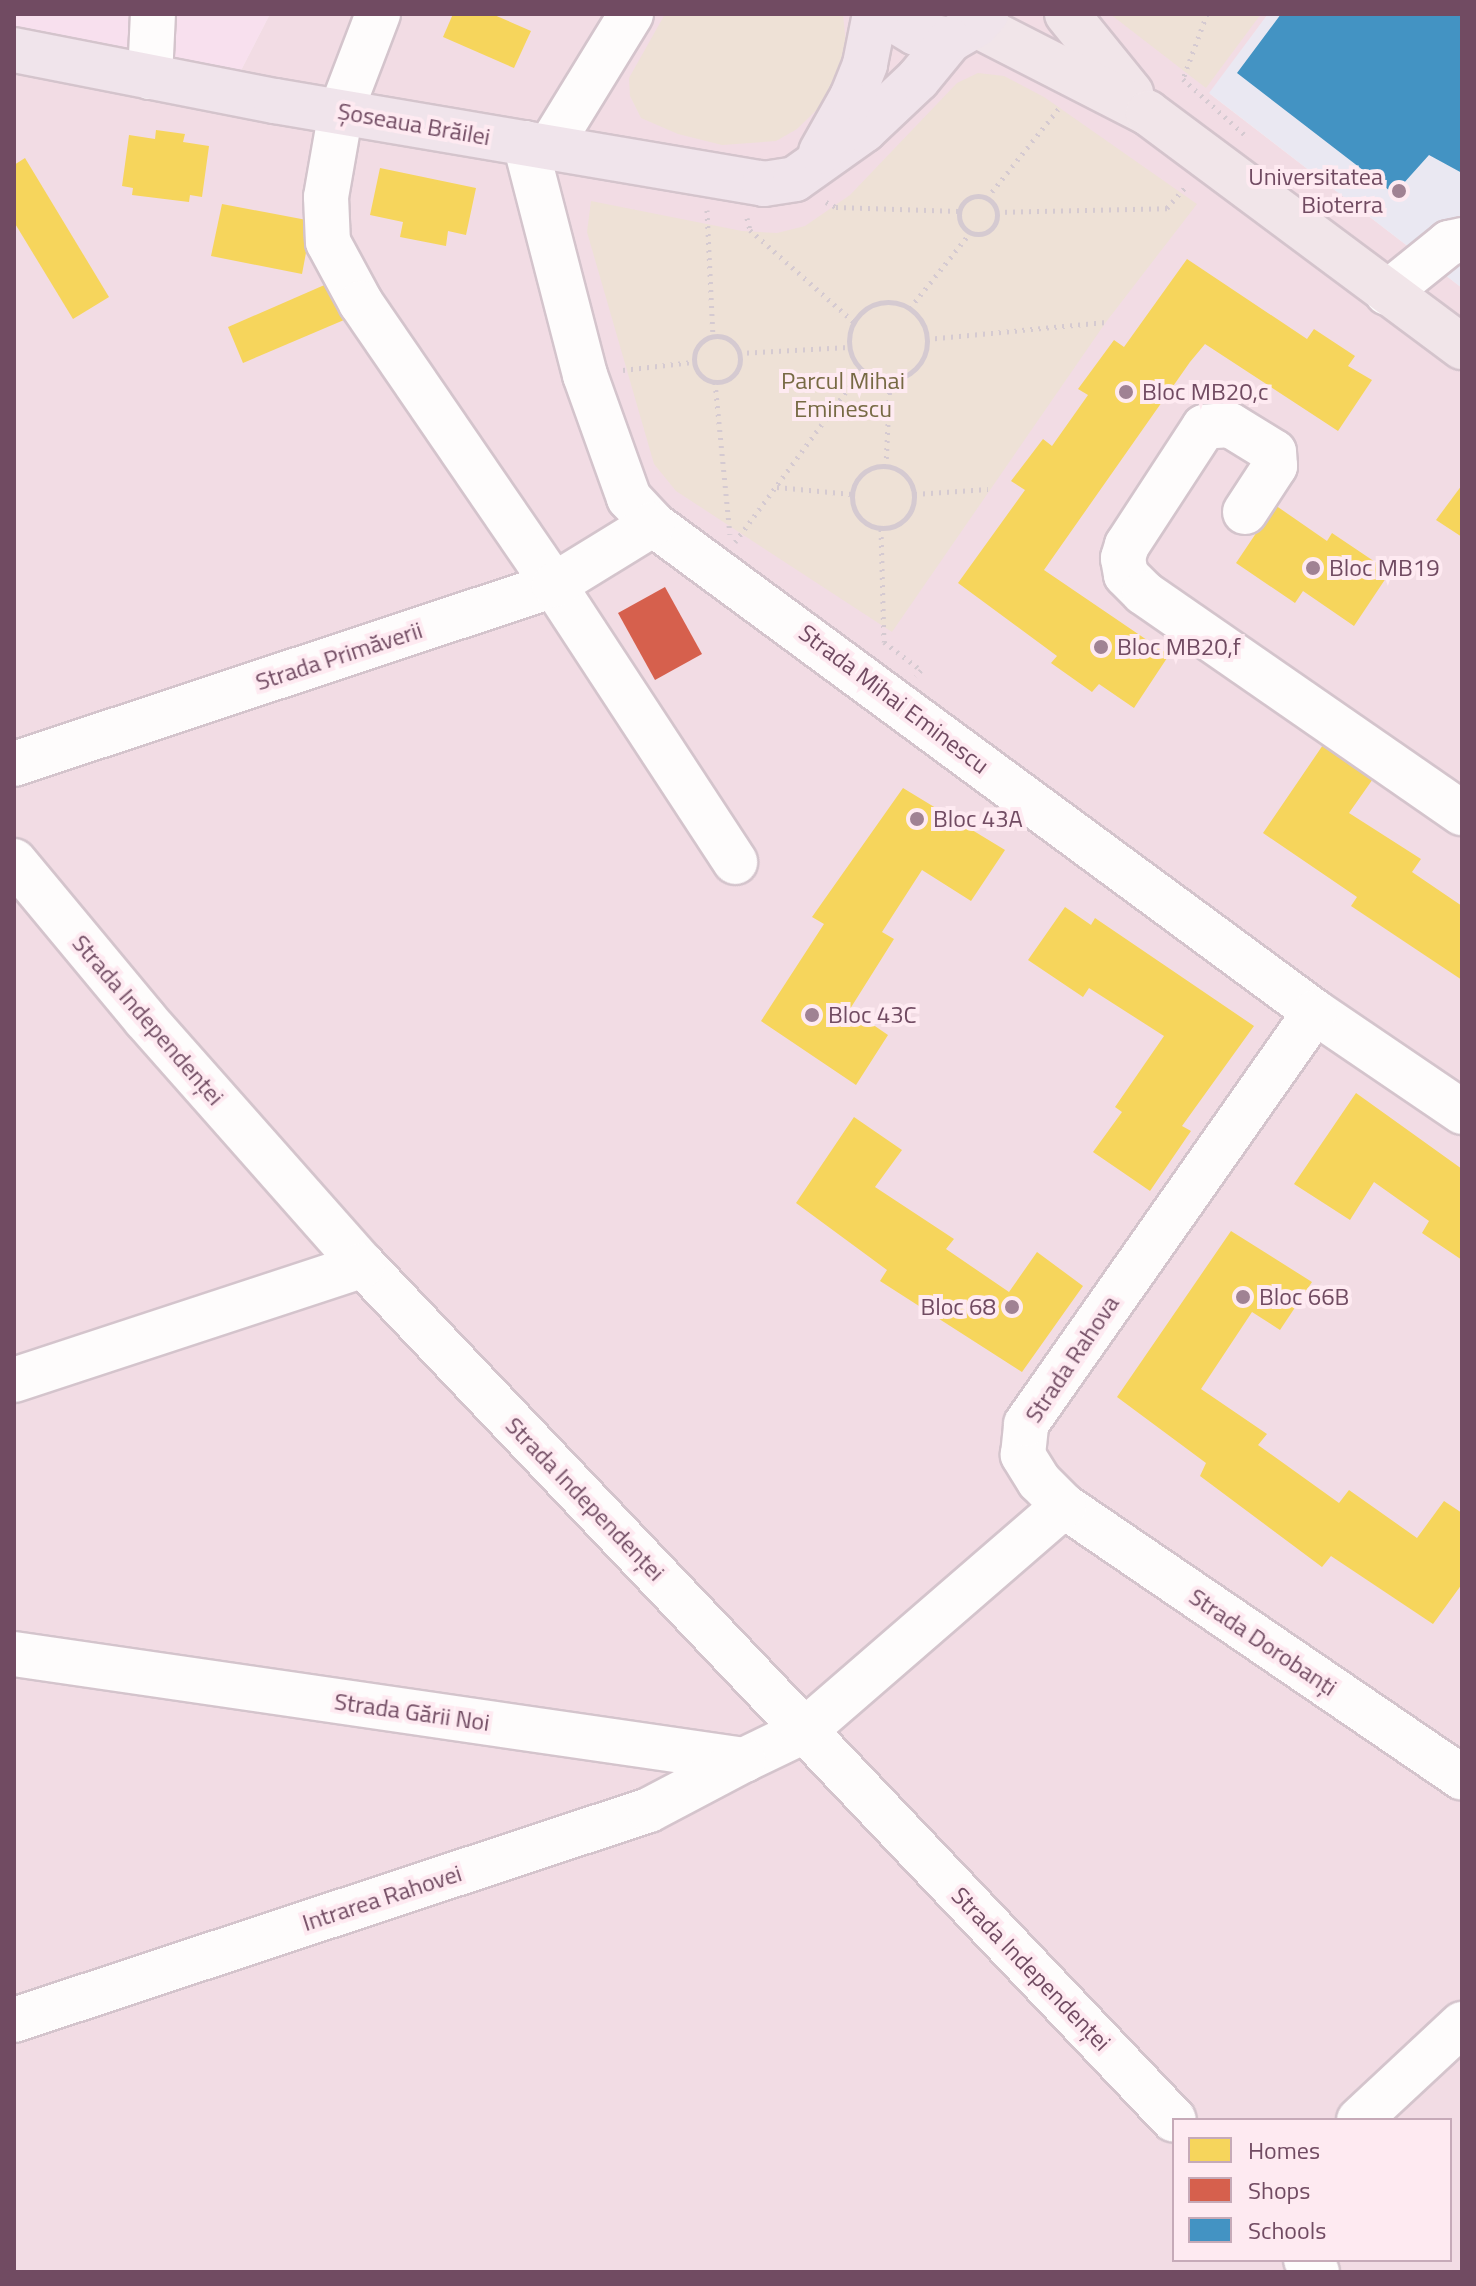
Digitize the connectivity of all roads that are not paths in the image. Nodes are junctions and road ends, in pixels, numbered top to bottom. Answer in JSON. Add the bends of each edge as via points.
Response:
{"nodes":[{"id":1,"x":153,"y":14,"type":"edge"},
{"id":2,"x":378,"y":14,"type":"edge"},
{"id":3,"x":631,"y":14,"type":"edge"},
{"id":4,"x":875,"y":14,"type":"edge"},
{"id":5,"x":884,"y":14,"type":"edge"},
{"id":6,"x":1067,"y":14,"type":"edge"},
{"id":7,"x":971,"y":26,"type":"edge"},
{"id":8,"x":14,"y":50,"type":"edge"},
{"id":9,"x":150,"y":77,"type":"junction"},
{"id":10,"x":341,"y":111,"type":"junction"},
{"id":11,"x":1148,"y":113,"type":"junction"},
{"id":12,"x":537,"y":146,"type":"junction"},
{"id":13,"x":799,"y":174,"type":"junction"},
{"id":14,"x":1462,"y":240,"type":"edge"},
{"id":15,"x":1387,"y":293,"type":"junction"},
{"id":16,"x":1462,"y":347,"type":"edge"},
{"id":17,"x":1245,"y":512,"type":"dead end"},
{"id":18,"x":653,"y":524,"type":"junction"},
{"id":19,"x":554,"y":585,"type":"junction"},
{"id":20,"x":14,"y":764,"type":"edge"},
{"id":21,"x":1462,"y":813,"type":"edge"},
{"id":22,"x":14,"y":861,"type":"edge"},
{"id":23,"x":735,"y":862,"type":"dead end"},
{"id":24,"x":1315,"y":1012,"type":"junction"},
{"id":25,"x":1462,"y":1112,"type":"edge"},
{"id":26,"x":363,"y":1265,"type":"junction"},
{"id":27,"x":14,"y":1380,"type":"edge"},
{"id":28,"x":1064,"y":1506,"type":"junction"},
{"id":29,"x":14,"y":1654,"type":"edge"},
{"id":30,"x":804,"y":1731,"type":"junction"},
{"id":31,"x":744,"y":1760,"type":"junction"},
{"id":32,"x":1462,"y":1778,"type":"edge"},
{"id":33,"x":14,"y":2020,"type":"edge"},
{"id":34,"x":1462,"y":2024,"type":"edge"},
{"id":35,"x":1172,"y":2118,"type":"edge"},
{"id":36,"x":1361,"y":2118,"type":"edge"}],
"edges":[{"from":1,"to":9,"type":"street"},
{"from":2,"to":10,"type":"street"},
{"from":3,"to":12,"type":"street"},
{"from":4,"to":13,"type":"highway","via":[[852,97]]},
{"from":5,"to":7,"type":"highway","via":[[916,33]]},
{"from":6,"to":11,"type":"main road"},
{"from":7,"to":11,"type":"main road"},
{"from":7,"to":13,"type":"highway","via":[[864,130]]},
{"from":8,"to":9,"type":"highway","name":"Șoseaua Brăilei"},
{"from":9,"to":10,"type":"highway","name":"Șoseaua Brăilei"},
{"from":10,"to":12,"type":"highway","name":"Șoseaua Brăilei"},
{"from":10,"to":19,"type":"street","via":[[326,197],[328,242],[361,303]]},
{"from":11,"to":15,"type":"main road"},
{"from":12,"to":13,"type":"highway","name":"Șoseaua Brăilei","via":[[720,179]]},
{"from":12,"to":18,"type":"street","name":"Strada Mihai Eminescu","via":[[585,375],[629,498]]},
{"from":14,"to":15,"type":"street","via":[[1449,243]]},
{"from":15,"to":16,"type":"main road"},
{"from":17,"to":21,"type":"street","via":[[1275,466],[1274,452],[1230,425],[1204,427],[1127,545],[1126,575],[1144,593]]},
{"from":18,"to":19,"type":"street","name":"Strada Primăverii"},
{"from":18,"to":24,"type":"street","name":"Strada Mihai Eminescu"},
{"from":19,"to":20,"type":"street","name":"Strada Primăverii"},
{"from":19,"to":23,"type":"street"},
{"from":22,"to":26,"type":"street","name":"Strada Independenței","via":[[145,1019]]},
{"from":24,"to":25,"type":"street","name":"Strada Mihai Eminescu"},
{"from":24,"to":28,"type":"street","name":"Strada Rahova","via":[[1026,1424],[1023,1455]]},
{"from":26,"to":27,"type":"street"},
{"from":26,"to":30,"type":"street","name":"Strada Independenței"},
{"from":28,"to":30,"type":"street"},
{"from":28,"to":32,"type":"street","name":"Strada Dorobanți"},
{"from":29,"to":31,"type":"street","name":"Strada Gării Noi"},
{"from":30,"to":31,"type":"street"},
{"from":30,"to":35,"type":"street","name":"Strada Independenței"},
{"from":31,"to":33,"type":"street","name":"Intrarea Rahovei","via":[[649,1810]]},
{"from":34,"to":36,"type":"street"}]}
